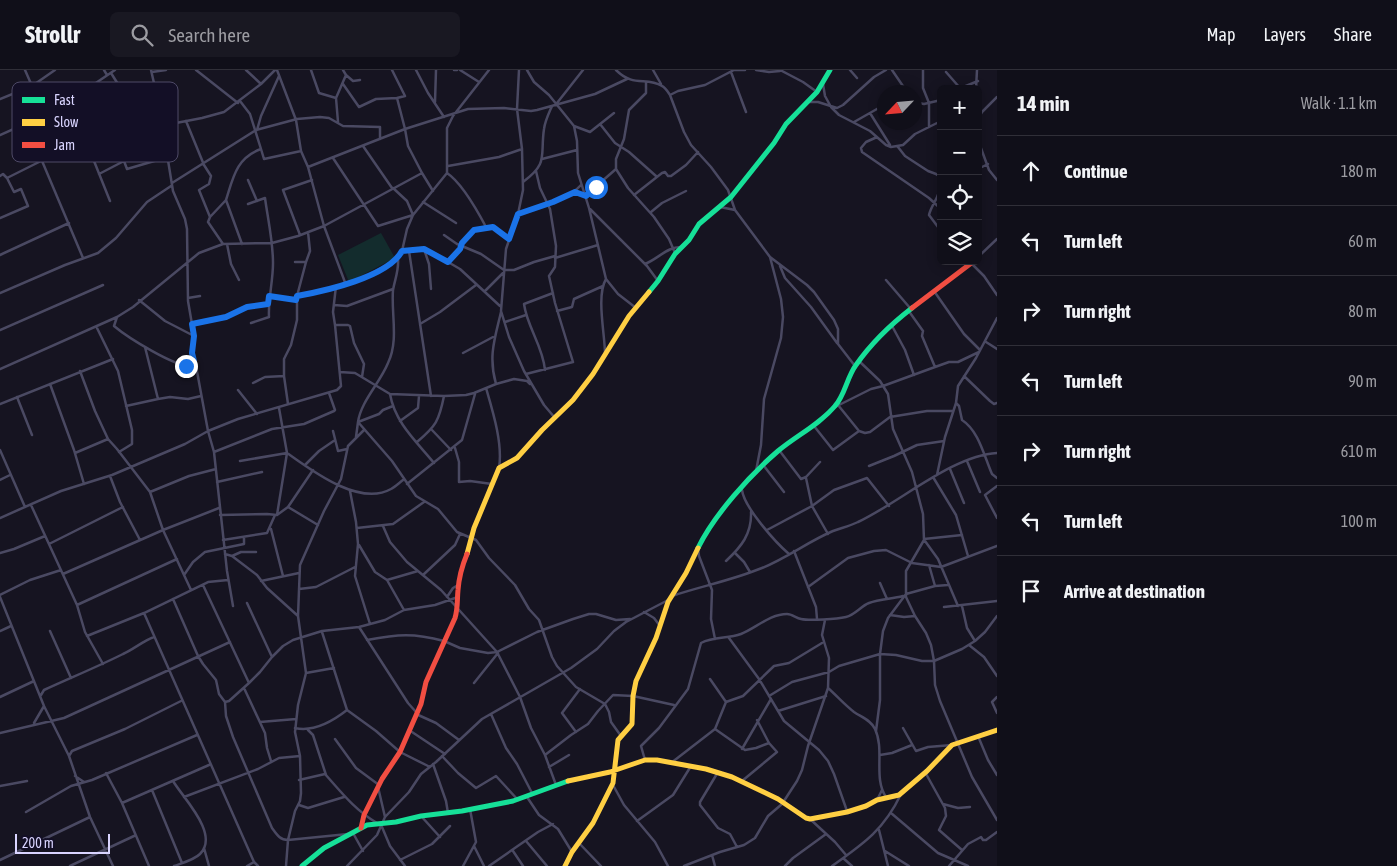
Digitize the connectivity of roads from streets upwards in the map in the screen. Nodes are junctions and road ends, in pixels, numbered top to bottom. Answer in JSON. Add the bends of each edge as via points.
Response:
{"nodes":[{"id":1,"x":25,"y":70,"type":"edge"},
{"id":2,"x":55,"y":70,"type":"edge"},
{"id":3,"x":104,"y":70,"type":"edge"},
{"id":4,"x":114,"y":70,"type":"edge"},
{"id":5,"x":166,"y":70,"type":"edge"},
{"id":6,"x":196,"y":70,"type":"edge"},
{"id":7,"x":246,"y":70,"type":"edge"},
{"id":8,"x":276,"y":70,"type":"edge"},
{"id":9,"x":311,"y":70,"type":"edge"},
{"id":10,"x":343,"y":70,"type":"edge"},
{"id":11,"x":392,"y":70,"type":"edge"},
{"id":12,"x":416,"y":70,"type":"edge"},
{"id":13,"x":436,"y":70,"type":"edge"},
{"id":14,"x":459,"y":70,"type":"edge"},
{"id":15,"x":489,"y":70,"type":"edge"},
{"id":16,"x":519,"y":70,"type":"edge"},
{"id":17,"x":527,"y":70,"type":"edge"},
{"id":18,"x":583,"y":70,"type":"edge"},
{"id":19,"x":616,"y":70,"type":"edge"},
{"id":20,"x":653,"y":70,"type":"edge"},
{"id":21,"x":745,"y":70,"type":"edge"},
{"id":22,"x":756,"y":70,"type":"edge"},
{"id":23,"x":781,"y":70,"type":"edge"},
{"id":24,"x":830,"y":70,"type":"edge"},
{"id":25,"x":850,"y":70,"type":"edge"},
{"id":26,"x":886,"y":70,"type":"edge"},
{"id":27,"x":892,"y":70,"type":"edge"},
{"id":28,"x":923,"y":70,"type":"edge"},
{"id":29,"x":977,"y":70,"type":"edge"},
{"id":30,"x":152,"y":71,"type":"edge"},
{"id":31,"x":733,"y":71,"type":"edge"},
{"id":32,"x":946,"y":72,"type":"dead end"},
{"id":33,"x":109,"y":74,"type":"junction"},
{"id":34,"x":279,"y":75,"type":"junction"},
{"id":35,"x":346,"y":75,"type":"junction"},
{"id":36,"x":857,"y":78,"type":"dead end"},
{"id":37,"x":627,"y":79,"type":"junction"},
{"id":38,"x":360,"y":80,"type":"dead end"},
{"id":39,"x":30,"y":82,"type":"edge"},
{"id":40,"x":38,"y":82,"type":"edge"},
{"id":41,"x":97,"y":82,"type":"edge"},
{"id":42,"x":115,"y":82,"type":"edge"},
{"id":43,"x":479,"y":82,"type":"junction"},
{"id":44,"x":978,"y":82,"type":"junction"},
{"id":45,"x":646,"y":83,"type":"junction"},
{"id":46,"x":822,"y":83,"type":"junction"},
{"id":47,"x":261,"y":84,"type":"junction"},
{"id":48,"x":343,"y":84,"type":"junction"},
{"id":49,"x":902,"y":85,"type":"edge"},
{"id":50,"x":957,"y":85,"type":"edge"},
{"id":51,"x":969,"y":85,"type":"edge"},
{"id":52,"x":977,"y":85,"type":"edge"},
{"id":53,"x":662,"y":86,"type":"junction"},
{"id":54,"x":817,"y":92,"type":"junction"},
{"id":55,"x":12,"y":94,"type":"edge"},
{"id":56,"x":670,"y":95,"type":"junction"},
{"id":57,"x":0,"y":98,"type":"edge"},
{"id":58,"x":336,"y":98,"type":"junction"},
{"id":59,"x":397,"y":98,"type":"junction"},
{"id":60,"x":997,"y":98,"type":"edge"},
{"id":61,"x":937,"y":101,"type":"edge"},
{"id":62,"x":239,"y":102,"type":"junction"},
{"id":63,"x":435,"y":102,"type":"junction"},
{"id":64,"x":808,"y":102,"type":"junction"},
{"id":65,"x":929,"y":103,"type":"junction"},
{"id":66,"x":557,"y":104,"type":"junction"},
{"id":67,"x":922,"y":104,"type":"edge"},
{"id":68,"x":552,"y":105,"type":"junction"},
{"id":69,"x":831,"y":107,"type":"junction"},
{"id":70,"x":877,"y":108,"type":"edge"},
{"id":71,"x":517,"y":109,"type":"junction"},
{"id":72,"x":455,"y":112,"type":"junction"},
{"id":73,"x":746,"y":112,"type":"dead end"},
{"id":74,"x":982,"y":112,"type":"edge"},
{"id":75,"x":614,"y":113,"type":"dead end"},
{"id":76,"x":870,"y":113,"type":"junction"},
{"id":77,"x":444,"y":117,"type":"junction"},
{"id":78,"x":296,"y":120,"type":"junction"},
{"id":79,"x":186,"y":121,"type":"junction"},
{"id":80,"x":178,"y":122,"type":"edge"},
{"id":81,"x":338,"y":122,"type":"junction"},
{"id":82,"x":854,"y":122,"type":"junction"},
{"id":83,"x":937,"y":123,"type":"edge"},
{"id":84,"x":600,"y":124,"type":"junction"},
{"id":85,"x":574,"y":126,"type":"junction"},
{"id":86,"x":929,"y":128,"type":"junction"},
{"id":87,"x":12,"y":129,"type":"edge"},
{"id":88,"x":405,"y":129,"type":"junction"},
{"id":89,"x":256,"y":130,"type":"junction"},
{"id":90,"x":978,"y":130,"type":"edge"},
{"id":91,"x":0,"y":135,"type":"edge"},
{"id":92,"x":877,"y":137,"type":"junction"},
{"id":93,"x":380,"y":139,"type":"junction"},
{"id":94,"x":363,"y":146,"type":"junction"},
{"id":95,"x":891,"y":147,"type":"junction"},
{"id":96,"x":898,"y":147,"type":"junction"},
{"id":97,"x":620,"y":148,"type":"junction"},
{"id":98,"x":260,"y":149,"type":"junction"},
{"id":99,"x":522,"y":149,"type":"junction"},
{"id":100,"x":577,"y":150,"type":"junction"},
{"id":101,"x":301,"y":151,"type":"junction"},
{"id":102,"x":698,"y":152,"type":"junction"},
{"id":103,"x":333,"y":158,"type":"junction"},
{"id":104,"x":542,"y":159,"type":"junction"},
{"id":105,"x":38,"y":162,"type":"edge"},
{"id":106,"x":43,"y":162,"type":"edge"},
{"id":107,"x":94,"y":162,"type":"edge"},
{"id":108,"x":122,"y":162,"type":"edge"},
{"id":109,"x":124,"y":162,"type":"edge"},
{"id":110,"x":149,"y":162,"type":"edge"},
{"id":111,"x":169,"y":162,"type":"edge"},
{"id":112,"x":204,"y":163,"type":"junction"},
{"id":113,"x":988,"y":164,"type":"junction"},
{"id":114,"x":448,"y":166,"type":"junction"},
{"id":115,"x":308,"y":167,"type":"junction"},
{"id":116,"x":982,"y":168,"type":"edge"},
{"id":117,"x":616,"y":169,"type":"junction"},
{"id":118,"x":536,"y":171,"type":"junction"},
{"id":119,"x":447,"y":172,"type":"junction"},
{"id":120,"x":422,"y":173,"type":"junction"},
{"id":121,"x":99,"y":174,"type":"junction"},
{"id":122,"x":937,"y":175,"type":"edge"},
{"id":123,"x":0,"y":176,"type":"edge"},
{"id":124,"x":656,"y":176,"type":"junction"},
{"id":125,"x":7,"y":178,"type":"junction"},
{"id":126,"x":248,"y":180,"type":"dead end"},
{"id":127,"x":312,"y":180,"type":"junction"},
{"id":128,"x":997,"y":180,"type":"edge"},
{"id":129,"x":523,"y":182,"type":"junction"},
{"id":130,"x":172,"y":184,"type":"junction"},
{"id":131,"x":581,"y":186,"type":"junction"},
{"id":132,"x":392,"y":188,"type":"junction"},
{"id":133,"x":433,"y":191,"type":"junction"},
{"id":134,"x":686,"y":191,"type":"dead end"},
{"id":135,"x":575,"y":192,"type":"junction"},
{"id":136,"x":634,"y":195,"type":"junction"},
{"id":137,"x":586,"y":196,"type":"junction"},
{"id":138,"x":731,"y":197,"type":"junction"},
{"id":139,"x":226,"y":200,"type":"junction"},
{"id":140,"x":937,"y":200,"type":"edge"},
{"id":141,"x":110,"y":201,"type":"dead end"},
{"id":142,"x":257,"y":201,"type":"junction"},
{"id":143,"x":423,"y":202,"type":"junction"},
{"id":144,"x":364,"y":203,"type":"junction"},
{"id":145,"x":548,"y":203,"type":"junction"},
{"id":146,"x":935,"y":203,"type":"junction"},
{"id":147,"x":248,"y":204,"type":"dead end"},
{"id":148,"x":719,"y":207,"type":"junction"},
{"id":149,"x":589,"y":208,"type":"junction"},
{"id":150,"x":735,"y":210,"type":"junction"},
{"id":151,"x":651,"y":213,"type":"junction"},
{"id":152,"x":518,"y":214,"type":"junction"},
{"id":153,"x":412,"y":215,"type":"junction"},
{"id":154,"x":210,"y":216,"type":"junction"},
{"id":155,"x":0,"y":218,"type":"edge"},
{"id":156,"x":456,"y":223,"type":"dead end"},
{"id":157,"x":69,"y":224,"type":"junction"},
{"id":158,"x":324,"y":226,"type":"junction"},
{"id":159,"x":937,"y":226,"type":"edge"},
{"id":160,"x":486,"y":227,"type":"junction"},
{"id":161,"x":308,"y":232,"type":"junction"},
{"id":162,"x":301,"y":235,"type":"junction"},
{"id":163,"x":444,"y":236,"type":"dead end"},
{"id":164,"x":997,"y":238,"type":"edge"},
{"id":165,"x":509,"y":239,"type":"junction"},
{"id":166,"x":272,"y":243,"type":"junction"},
{"id":167,"x":223,"y":244,"type":"junction"},
{"id":168,"x":227,"y":244,"type":"junction"},
{"id":169,"x":242,"y":244,"type":"junction"},
{"id":170,"x":598,"y":245,"type":"junction"},
{"id":171,"x":462,"y":246,"type":"junction"},
{"id":172,"x":682,"y":247,"type":"junction"},
{"id":173,"x":673,"y":248,"type":"junction"},
{"id":174,"x":424,"y":249,"type":"junction"},
{"id":175,"x":402,"y":251,"type":"junction"},
{"id":176,"x":409,"y":251,"type":"junction"},
{"id":177,"x":982,"y":253,"type":"edge"},
{"id":178,"x":675,"y":254,"type":"junction"},
{"id":179,"x":0,"y":255,"type":"edge"},
{"id":180,"x":555,"y":257,"type":"junction"},
{"id":181,"x":770,"y":257,"type":"junction"},
{"id":182,"x":83,"y":258,"type":"junction"},
{"id":183,"x":398,"y":259,"type":"junction"},
{"id":184,"x":188,"y":260,"type":"junction"},
{"id":185,"x":295,"y":262,"type":"dead end"},
{"id":186,"x":306,"y":262,"type":"junction"},
{"id":187,"x":448,"y":262,"type":"junction"},
{"id":188,"x":645,"y":264,"type":"junction"},
{"id":189,"x":780,"y":265,"type":"junction"},
{"id":190,"x":967,"y":265,"type":"edge"},
{"id":191,"x":974,"y":265,"type":"edge"},
{"id":192,"x":504,"y":272,"type":"junction"},
{"id":193,"x":606,"y":279,"type":"junction"},
{"id":194,"x":239,"y":280,"type":"dead end"},
{"id":195,"x":886,"y":280,"type":"dead end"},
{"id":196,"x":658,"y":281,"type":"junction"},
{"id":197,"x":103,"y":285,"type":"dead end"},
{"id":198,"x":346,"y":285,"type":"junction"},
{"id":199,"x":476,"y":285,"type":"junction"},
{"id":200,"x":336,"y":286,"type":"junction"},
{"id":201,"x":603,"y":286,"type":"junction"},
{"id":202,"x":394,"y":289,"type":"junction"},
{"id":203,"x":431,"y":289,"type":"dead end"},
{"id":204,"x":485,"y":291,"type":"junction"},
{"id":205,"x":934,"y":291,"type":"junction"},
{"id":206,"x":0,"y":292,"type":"edge"},
{"id":207,"x":553,"y":293,"type":"junction"},
{"id":208,"x":997,"y":295,"type":"edge"},
{"id":209,"x":200,"y":296,"type":"dead end"},
{"id":210,"x":269,"y":296,"type":"junction"},
{"id":211,"x":297,"y":296,"type":"junction"},
{"id":212,"x":188,"y":298,"type":"junction"},
{"id":213,"x":139,"y":300,"type":"junction"},
{"id":214,"x":296,"y":300,"type":"junction"},
{"id":215,"x":268,"y":304,"type":"junction"},
{"id":216,"x":334,"y":305,"type":"junction"},
{"id":217,"x":501,"y":307,"type":"junction"},
{"id":218,"x":636,"y":308,"type":"junction"},
{"id":219,"x":909,"y":309,"type":"junction"},
{"id":220,"x":501,"y":311,"type":"junction"},
{"id":221,"x":558,"y":311,"type":"junction"},
{"id":222,"x":526,"y":315,"type":"junction"},
{"id":223,"x":117,"y":317,"type":"junction"},
{"id":224,"x":997,"y":318,"type":"edge"},
{"id":225,"x":505,"y":322,"type":"junction"},
{"id":226,"x":251,"y":323,"type":"dead end"},
{"id":227,"x":890,"y":323,"type":"junction"},
{"id":228,"x":192,"y":324,"type":"junction"},
{"id":229,"x":420,"y":324,"type":"junction"},
{"id":230,"x":335,"y":325,"type":"junction"},
{"id":231,"x":96,"y":327,"type":"junction"},
{"id":232,"x":0,"y":330,"type":"edge"},
{"id":233,"x":194,"y":336,"type":"junction"},
{"id":234,"x":493,"y":337,"type":"junction"},
{"id":235,"x":986,"y":341,"type":"junction"},
{"id":236,"x":838,"y":344,"type":"junction"},
{"id":237,"x":145,"y":347,"type":"junction"},
{"id":238,"x":997,"y":350,"type":"edge"},
{"id":239,"x":979,"y":351,"type":"junction"},
{"id":240,"x":462,"y":354,"type":"dead end"},
{"id":241,"x":605,"y":354,"type":"junction"},
{"id":242,"x":113,"y":359,"type":"junction"},
{"id":243,"x":194,"y":361,"type":"junction"},
{"id":244,"x":859,"y":361,"type":"junction"},
{"id":245,"x":855,"y":366,"type":"junction"},
{"id":246,"x":935,"y":366,"type":"junction"},
{"id":247,"x":0,"y":368,"type":"edge"},
{"id":248,"x":545,"y":370,"type":"junction"},
{"id":249,"x":80,"y":372,"type":"junction"},
{"id":250,"x":340,"y":372,"type":"junction"},
{"id":251,"x":526,"y":374,"type":"junction"},
{"id":252,"x":914,"y":375,"type":"junction"},
{"id":253,"x":284,"y":376,"type":"junction"},
{"id":254,"x":964,"y":376,"type":"junction"},
{"id":255,"x":362,"y":377,"type":"junction"},
{"id":256,"x":254,"y":383,"type":"dead end"},
{"id":257,"x":50,"y":384,"type":"junction"},
{"id":258,"x":496,"y":384,"type":"junction"},
{"id":259,"x":532,"y":386,"type":"junction"},
{"id":260,"x":884,"y":386,"type":"junction"},
{"id":261,"x":376,"y":387,"type":"junction"},
{"id":262,"x":486,"y":388,"type":"junction"},
{"id":263,"x":238,"y":390,"type":"dead end"},
{"id":264,"x":329,"y":393,"type":"junction"},
{"id":265,"x":475,"y":393,"type":"junction"},
{"id":266,"x":390,"y":394,"type":"junction"},
{"id":267,"x":201,"y":396,"type":"junction"},
{"id":268,"x":419,"y":396,"type":"junction"},
{"id":269,"x":431,"y":396,"type":"junction"},
{"id":270,"x":444,"y":396,"type":"junction"},
{"id":271,"x":17,"y":397,"type":"junction"},
{"id":272,"x":158,"y":399,"type":"junction"},
{"id":273,"x":956,"y":402,"type":"junction"},
{"id":274,"x":997,"y":403,"type":"edge"},
{"id":275,"x":0,"y":404,"type":"edge"},
{"id":276,"x":838,"y":404,"type":"junction"},
{"id":277,"x":288,"y":405,"type":"junction"},
{"id":278,"x":126,"y":406,"type":"junction"},
{"id":279,"x":393,"y":406,"type":"junction"},
{"id":280,"x":279,"y":408,"type":"junction"},
{"id":281,"x":953,"y":412,"type":"junction"},
{"id":282,"x":257,"y":414,"type":"junction"},
{"id":283,"x":890,"y":417,"type":"junction"},
{"id":284,"x":555,"y":418,"type":"junction"},
{"id":285,"x":400,"y":421,"type":"junction"},
{"id":286,"x":358,"y":422,"type":"junction"},
{"id":287,"x":282,"y":426,"type":"junction"},
{"id":288,"x":814,"y":426,"type":"junction"},
{"id":289,"x":333,"y":430,"type":"dead end"},
{"id":290,"x":364,"y":430,"type":"junction"},
{"id":291,"x":432,"y":430,"type":"junction"},
{"id":292,"x":208,"y":431,"type":"junction"},
{"id":293,"x":859,"y":431,"type":"junction"},
{"id":294,"x":32,"y":435,"type":"dead end"},
{"id":295,"x":356,"y":437,"type":"junction"},
{"id":296,"x":108,"y":439,"type":"junction"},
{"id":297,"x":335,"y":440,"type":"junction"},
{"id":298,"x":944,"y":441,"type":"junction"},
{"id":299,"x":417,"y":442,"type":"junction"},
{"id":300,"x":455,"y":448,"type":"junction"},
{"id":301,"x":347,"y":449,"type":"junction"},
{"id":302,"x":0,"y":450,"type":"edge"},
{"id":303,"x":451,"y":450,"type":"junction"},
{"id":304,"x":779,"y":450,"type":"junction"},
{"id":305,"x":119,"y":452,"type":"junction"},
{"id":306,"x":214,"y":452,"type":"junction"},
{"id":307,"x":904,"y":452,"type":"junction"},
{"id":308,"x":75,"y":453,"type":"junction"},
{"id":309,"x":287,"y":453,"type":"junction"},
{"id":310,"x":997,"y":453,"type":"edge"},
{"id":311,"x":984,"y":455,"type":"junction"},
{"id":312,"x":240,"y":461,"type":"dead end"},
{"id":313,"x":967,"y":461,"type":"junction"},
{"id":314,"x":820,"y":462,"type":"dead end"},
{"id":315,"x":434,"y":463,"type":"junction"},
{"id":316,"x":305,"y":465,"type":"junction"},
{"id":317,"x":764,"y":466,"type":"junction"},
{"id":318,"x":869,"y":466,"type":"dead end"},
{"id":319,"x":130,"y":467,"type":"junction"},
{"id":320,"x":499,"y":468,"type":"junction"},
{"id":321,"x":950,"y":468,"type":"junction"},
{"id":322,"x":216,"y":469,"type":"junction"},
{"id":323,"x":313,"y":470,"type":"junction"},
{"id":324,"x":262,"y":472,"type":"dead end"},
{"id":325,"x":756,"y":472,"type":"junction"},
{"id":326,"x":10,"y":475,"type":"junction"},
{"id":327,"x":937,"y":475,"type":"junction"},
{"id":328,"x":110,"y":476,"type":"junction"},
{"id":329,"x":806,"y":477,"type":"junction"},
{"id":330,"x":933,"y":477,"type":"junction"},
{"id":331,"x":997,"y":478,"type":"edge"},
{"id":332,"x":0,"y":480,"type":"edge"},
{"id":333,"x":403,"y":480,"type":"junction"},
{"id":334,"x":217,"y":482,"type":"junction"},
{"id":335,"x":84,"y":484,"type":"junction"},
{"id":336,"x":407,"y":484,"type":"junction"},
{"id":337,"x":492,"y":484,"type":"junction"},
{"id":338,"x":338,"y":486,"type":"junction"},
{"id":339,"x":997,"y":486,"type":"edge"},
{"id":340,"x":742,"y":488,"type":"junction"},
{"id":341,"x":916,"y":488,"type":"junction"},
{"id":342,"x":350,"y":491,"type":"junction"},
{"id":343,"x":150,"y":492,"type":"junction"},
{"id":344,"x":784,"y":492,"type":"dead end"},
{"id":345,"x":980,"y":492,"type":"dead end"},
{"id":346,"x":736,"y":495,"type":"junction"},
{"id":347,"x":743,"y":496,"type":"junction"},
{"id":348,"x":424,"y":502,"type":"junction"},
{"id":349,"x":964,"y":503,"type":"dead end"},
{"id":350,"x":31,"y":506,"type":"junction"},
{"id":351,"x":812,"y":506,"type":"junction"},
{"id":352,"x":889,"y":506,"type":"junction"},
{"id":353,"x":123,"y":507,"type":"junction"},
{"id":354,"x":288,"y":507,"type":"junction"},
{"id":355,"x":25,"y":508,"type":"junction"},
{"id":356,"x":220,"y":508,"type":"junction"},
{"id":357,"x":750,"y":511,"type":"junction"},
{"id":358,"x":220,"y":515,"type":"junction"},
{"id":359,"x":276,"y":515,"type":"junction"},
{"id":360,"x":0,"y":518,"type":"edge"},
{"id":361,"x":757,"y":518,"type":"junction"},
{"id":362,"x":997,"y":518,"type":"edge"},
{"id":363,"x":751,"y":520,"type":"junction"},
{"id":364,"x":318,"y":525,"type":"junction"},
{"id":365,"x":382,"y":526,"type":"junction"},
{"id":366,"x":270,"y":528,"type":"junction"},
{"id":367,"x":357,"y":528,"type":"junction"},
{"id":368,"x":163,"y":530,"type":"junction"},
{"id":369,"x":767,"y":530,"type":"junction"},
{"id":370,"x":461,"y":534,"type":"junction"},
{"id":371,"x":828,"y":534,"type":"junction"},
{"id":372,"x":962,"y":535,"type":"junction"},
{"id":373,"x":45,"y":536,"type":"junction"},
{"id":374,"x":244,"y":537,"type":"junction"},
{"id":375,"x":472,"y":537,"type":"junction"},
{"id":376,"x":140,"y":540,"type":"junction"},
{"id":377,"x":223,"y":540,"type":"junction"},
{"id":378,"x":924,"y":540,"type":"junction"},
{"id":379,"x":49,"y":544,"type":"junction"},
{"id":380,"x":358,"y":544,"type":"junction"},
{"id":381,"x":997,"y":546,"type":"edge"},
{"id":382,"x":698,"y":547,"type":"junction"},
{"id":383,"x":224,"y":548,"type":"junction"},
{"id":384,"x":794,"y":551,"type":"junction"},
{"id":385,"x":256,"y":552,"type":"dead end"},
{"id":386,"x":0,"y":553,"type":"edge"},
{"id":387,"x":735,"y":553,"type":"junction"},
{"id":388,"x":225,"y":554,"type":"junction"},
{"id":389,"x":789,"y":554,"type":"junction"},
{"id":390,"x":232,"y":556,"type":"junction"},
{"id":391,"x":968,"y":556,"type":"junction"},
{"id":392,"x":177,"y":559,"type":"junction"},
{"id":393,"x":726,"y":561,"type":"dead end"},
{"id":394,"x":912,"y":563,"type":"junction"},
{"id":395,"x":929,"y":565,"type":"junction"},
{"id":396,"x":355,"y":567,"type":"junction"},
{"id":397,"x":942,"y":567,"type":"junction"},
{"id":398,"x":61,"y":570,"type":"junction"},
{"id":399,"x":418,"y":571,"type":"junction"},
{"id":400,"x":750,"y":572,"type":"junction"},
{"id":401,"x":299,"y":573,"type":"junction"},
{"id":402,"x":63,"y":574,"type":"junction"},
{"id":403,"x":184,"y":575,"type":"junction"},
{"id":404,"x":423,"y":575,"type":"junction"},
{"id":405,"x":283,"y":576,"type":"junction"},
{"id":406,"x":228,"y":580,"type":"junction"},
{"id":407,"x":387,"y":580,"type":"junction"},
{"id":408,"x":261,"y":581,"type":"junction"},
{"id":409,"x":880,"y":583,"type":"dead end"},
{"id":410,"x":203,"y":584,"type":"junction"},
{"id":411,"x":458,"y":585,"type":"junction"},
{"id":412,"x":948,"y":585,"type":"junction"},
{"id":413,"x":711,"y":586,"type":"junction"},
{"id":414,"x":935,"y":586,"type":"junction"},
{"id":415,"x":808,"y":587,"type":"junction"},
{"id":416,"x":299,"y":589,"type":"junction"},
{"id":417,"x":191,"y":590,"type":"junction"},
{"id":418,"x":904,"y":595,"type":"junction"},
{"id":419,"x":0,"y":596,"type":"edge"},
{"id":420,"x":458,"y":597,"type":"junction"},
{"id":421,"x":173,"y":598,"type":"junction"},
{"id":422,"x":449,"y":598,"type":"junction"},
{"id":423,"x":670,"y":598,"type":"junction"},
{"id":424,"x":887,"y":599,"type":"junction"},
{"id":425,"x":997,"y":601,"type":"edge"},
{"id":426,"x":247,"y":603,"type":"dead end"},
{"id":427,"x":76,"y":605,"type":"junction"},
{"id":428,"x":233,"y":606,"type":"dead end"},
{"id":429,"x":958,"y":606,"type":"junction"},
{"id":430,"x":962,"y":606,"type":"junction"},
{"id":431,"x":944,"y":607,"type":"dead end"},
{"id":432,"x":458,"y":608,"type":"junction"},
{"id":433,"x":404,"y":610,"type":"junction"},
{"id":434,"x":644,"y":612,"type":"junction"},
{"id":435,"x":144,"y":613,"type":"junction"},
{"id":436,"x":890,"y":615,"type":"junction"},
{"id":437,"x":298,"y":616,"type":"junction"},
{"id":438,"x":915,"y":616,"type":"junction"},
{"id":439,"x":997,"y":616,"type":"edge"},
{"id":440,"x":632,"y":618,"type":"junction"},
{"id":441,"x":817,"y":619,"type":"junction"},
{"id":442,"x":825,"y":620,"type":"junction"},
{"id":443,"x":370,"y":624,"type":"junction"},
{"id":444,"x":11,"y":626,"type":"junction"},
{"id":445,"x":660,"y":626,"type":"junction"},
{"id":446,"x":359,"y":627,"type":"junction"},
{"id":447,"x":0,"y":631,"type":"edge"},
{"id":448,"x":50,"y":631,"type":"dead end"},
{"id":449,"x":322,"y":631,"type":"junction"},
{"id":450,"x":542,"y":631,"type":"junction"},
{"id":451,"x":87,"y":636,"type":"junction"},
{"id":452,"x":154,"y":637,"type":"junction"},
{"id":453,"x":301,"y":638,"type":"junction"},
{"id":454,"x":730,"y":638,"type":"junction"},
{"id":455,"x":715,"y":639,"type":"junction"},
{"id":456,"x":367,"y":640,"type":"junction"},
{"id":457,"x":444,"y":641,"type":"junction"},
{"id":458,"x":975,"y":641,"type":"junction"},
{"id":459,"x":230,"y":642,"type":"junction"},
{"id":460,"x":823,"y":642,"type":"junction"},
{"id":461,"x":969,"y":645,"type":"junction"},
{"id":462,"x":498,"y":653,"type":"junction"},
{"id":463,"x":880,"y":654,"type":"junction"},
{"id":464,"x":198,"y":656,"type":"junction"},
{"id":465,"x":272,"y":656,"type":"junction"},
{"id":466,"x":934,"y":661,"type":"junction"},
{"id":467,"x":103,"y":664,"type":"junction"},
{"id":468,"x":334,"y":668,"type":"junction"},
{"id":469,"x":169,"y":670,"type":"junction"},
{"id":470,"x":829,"y":672,"type":"junction"},
{"id":471,"x":306,"y":673,"type":"junction"},
{"id":472,"x":562,"y":673,"type":"junction"},
{"id":473,"x":997,"y":676,"type":"edge"},
{"id":474,"x":71,"y":678,"type":"junction"},
{"id":475,"x":710,"y":679,"type":"dead end"},
{"id":476,"x":760,"y":679,"type":"junction"},
{"id":477,"x":34,"y":681,"type":"junction"},
{"id":478,"x":474,"y":682,"type":"dead end"},
{"id":479,"x":250,"y":683,"type":"junction"},
{"id":480,"x":37,"y":687,"type":"junction"},
{"id":481,"x":244,"y":687,"type":"junction"},
{"id":482,"x":828,"y":688,"type":"junction"},
{"id":483,"x":580,"y":689,"type":"junction"},
{"id":484,"x":44,"y":690,"type":"junction"},
{"id":485,"x":41,"y":695,"type":"junction"},
{"id":486,"x":633,"y":696,"type":"junction"},
{"id":487,"x":826,"y":696,"type":"junction"},
{"id":488,"x":0,"y":697,"type":"edge"},
{"id":489,"x":520,"y":697,"type":"junction"},
{"id":490,"x":770,"y":697,"type":"junction"},
{"id":491,"x":997,"y":697,"type":"edge"},
{"id":492,"x":182,"y":701,"type":"junction"},
{"id":493,"x":225,"y":702,"type":"junction"},
{"id":494,"x":726,"y":702,"type":"junction"},
{"id":495,"x":605,"y":704,"type":"junction"},
{"id":496,"x":44,"y":706,"type":"junction"},
{"id":497,"x":674,"y":706,"type":"junction"},
{"id":498,"x":347,"y":710,"type":"junction"},
{"id":499,"x":778,"y":711,"type":"junction"},
{"id":500,"x":416,"y":713,"type":"junction"},
{"id":501,"x":997,"y":713,"type":"edge"},
{"id":502,"x":491,"y":714,"type":"junction"},
{"id":503,"x":296,"y":719,"type":"junction"},
{"id":504,"x":52,"y":720,"type":"junction"},
{"id":505,"x":757,"y":720,"type":"junction"},
{"id":506,"x":260,"y":722,"type":"junction"},
{"id":507,"x":33,"y":724,"type":"junction"},
{"id":508,"x":295,"y":728,"type":"junction"},
{"id":509,"x":903,"y":728,"type":"dead end"},
{"id":510,"x":715,"y":729,"type":"junction"},
{"id":511,"x":308,"y":730,"type":"junction"},
{"id":512,"x":409,"y":730,"type":"junction"},
{"id":513,"x":997,"y":730,"type":"edge"},
{"id":514,"x":876,"y":731,"type":"junction"},
{"id":515,"x":576,"y":732,"type":"junction"},
{"id":516,"x":0,"y":733,"type":"edge"},
{"id":517,"x":197,"y":735,"type":"junction"},
{"id":518,"x":621,"y":736,"type":"junction"},
{"id":519,"x":978,"y":736,"type":"junction"},
{"id":520,"x":336,"y":739,"type":"dead end"},
{"id":521,"x":459,"y":740,"type":"junction"},
{"id":522,"x":769,"y":742,"type":"junction"},
{"id":523,"x":809,"y":743,"type":"junction"},
{"id":524,"x":955,"y":744,"type":"junction"},
{"id":525,"x":912,"y":745,"type":"junction"},
{"id":526,"x":742,"y":748,"type":"junction"},
{"id":527,"x":66,"y":750,"type":"junction"},
{"id":528,"x":72,"y":751,"type":"junction"},
{"id":529,"x":400,"y":752,"type":"junction"},
{"id":530,"x":443,"y":755,"type":"junction"},
{"id":531,"x":545,"y":755,"type":"junction"},
{"id":532,"x":880,"y":755,"type":"junction"},
{"id":533,"x":69,"y":756,"type":"junction"},
{"id":534,"x":300,"y":756,"type":"junction"},
{"id":535,"x":569,"y":756,"type":"dead end"},
{"id":536,"x":645,"y":760,"type":"junction"},
{"id":537,"x":271,"y":761,"type":"junction"},
{"id":538,"x":210,"y":764,"type":"junction"},
{"id":539,"x":670,"y":764,"type":"junction"},
{"id":540,"x":432,"y":766,"type":"junction"},
{"id":541,"x":691,"y":766,"type":"junction"},
{"id":542,"x":549,"y":767,"type":"junction"},
{"id":543,"x":615,"y":770,"type":"junction"},
{"id":544,"x":249,"y":772,"type":"junction"},
{"id":545,"x":718,"y":772,"type":"junction"},
{"id":546,"x":925,"y":772,"type":"junction"},
{"id":547,"x":106,"y":773,"type":"junction"},
{"id":548,"x":326,"y":775,"type":"junction"},
{"id":549,"x":997,"y":775,"type":"edge"},
{"id":550,"x":75,"y":776,"type":"junction"},
{"id":551,"x":173,"y":780,"type":"junction"},
{"id":552,"x":299,"y":780,"type":"junction"},
{"id":553,"x":27,"y":781,"type":"dead end"},
{"id":554,"x":742,"y":781,"type":"junction"},
{"id":555,"x":84,"y":782,"type":"junction"},
{"id":556,"x":612,"y":783,"type":"junction"},
{"id":557,"x":78,"y":784,"type":"junction"},
{"id":558,"x":219,"y":784,"type":"junction"},
{"id":559,"x":556,"y":785,"type":"junction"},
{"id":560,"x":0,"y":786,"type":"edge"},
{"id":561,"x":378,"y":786,"type":"junction"},
{"id":562,"x":152,"y":789,"type":"junction"},
{"id":563,"x":882,"y":790,"type":"junction"},
{"id":564,"x":901,"y":794,"type":"junction"},
{"id":565,"x":530,"y":796,"type":"junction"},
{"id":566,"x":184,"y":797,"type":"junction"},
{"id":567,"x":344,"y":797,"type":"junction"},
{"id":568,"x":886,"y":797,"type":"junction"},
{"id":569,"x":518,"y":800,"type":"junction"},
{"id":570,"x":877,"y":800,"type":"junction"},
{"id":571,"x":783,"y":802,"type":"junction"},
{"id":572,"x":122,"y":803,"type":"junction"},
{"id":573,"x":943,"y":804,"type":"junction"},
{"id":574,"x":299,"y":805,"type":"junction"},
{"id":575,"x":970,"y":807,"type":"dead end"},
{"id":576,"x":470,"y":809,"type":"junction"},
{"id":577,"x":26,"y":812,"type":"dead end"},
{"id":578,"x":847,"y":812,"type":"junction"},
{"id":579,"x":448,"y":813,"type":"junction"},
{"id":580,"x":891,"y":814,"type":"junction"},
{"id":581,"x":364,"y":816,"type":"junction"},
{"id":582,"x":421,"y":816,"type":"junction"},
{"id":583,"x":90,"y":818,"type":"junction"},
{"id":584,"x":810,"y":819,"type":"junction"},
{"id":585,"x":997,"y":820,"type":"edge"},
{"id":586,"x":637,"y":821,"type":"junction"},
{"id":587,"x":382,"y":823,"type":"junction"},
{"id":588,"x":553,"y":824,"type":"junction"},
{"id":589,"x":450,"y":826,"type":"dead end"},
{"id":590,"x":361,"y":828,"type":"junction"},
{"id":591,"x":879,"y":830,"type":"junction"},
{"id":592,"x":997,"y":832,"type":"edge"},
{"id":593,"x":353,"y":833,"type":"junction"},
{"id":594,"x":826,"y":834,"type":"junction"},
{"id":595,"x":135,"y":836,"type":"junction"},
{"id":596,"x":440,"y":837,"type":"junction"},
{"id":597,"x":288,"y":840,"type":"junction"},
{"id":598,"x":526,"y":840,"type":"junction"},
{"id":599,"x":579,"y":843,"type":"junction"},
{"id":600,"x":474,"y":846,"type":"junction"},
{"id":601,"x":737,"y":847,"type":"junction"},
{"id":602,"x":204,"y":848,"type":"junction"},
{"id":603,"x":105,"y":850,"type":"junction"},
{"id":604,"x":962,"y":850,"type":"junction"},
{"id":605,"x":363,"y":851,"type":"junction"},
{"id":606,"x":513,"y":851,"type":"junction"},
{"id":607,"x":884,"y":851,"type":"junction"},
{"id":608,"x":572,"y":852,"type":"junction"},
{"id":609,"x":712,"y":855,"type":"junction"},
{"id":610,"x":846,"y":855,"type":"junction"},
{"id":611,"x":843,"y":858,"type":"junction"},
{"id":612,"x":0,"y":860,"type":"edge"},
{"id":613,"x":400,"y":860,"type":"junction"},
{"id":614,"x":954,"y":861,"type":"junction"},
{"id":615,"x":182,"y":862,"type":"junction"},
{"id":616,"x":254,"y":862,"type":"junction"},
{"id":617,"x":70,"y":866,"type":"edge"},
{"id":618,"x":113,"y":866,"type":"edge"},
{"id":619,"x":149,"y":866,"type":"edge"},
{"id":620,"x":174,"y":866,"type":"edge"},
{"id":621,"x":209,"y":866,"type":"edge"},
{"id":622,"x":247,"y":866,"type":"edge"},
{"id":623,"x":258,"y":866,"type":"edge"},
{"id":624,"x":286,"y":866,"type":"edge"},
{"id":625,"x":302,"y":866,"type":"edge"},
{"id":626,"x":347,"y":866,"type":"edge"},
{"id":627,"x":405,"y":866,"type":"edge"},
{"id":628,"x":462,"y":866,"type":"edge"},
{"id":629,"x":484,"y":866,"type":"edge"},
{"id":630,"x":489,"y":866,"type":"edge"},
{"id":631,"x":523,"y":866,"type":"edge"},
{"id":632,"x":547,"y":866,"type":"edge"},
{"id":633,"x":565,"y":866,"type":"edge"},
{"id":634,"x":601,"y":866,"type":"edge"},
{"id":635,"x":668,"y":866,"type":"edge"},
{"id":636,"x":684,"y":866,"type":"edge"},
{"id":637,"x":715,"y":866,"type":"edge"},
{"id":638,"x":785,"y":866,"type":"edge"},
{"id":639,"x":832,"y":866,"type":"edge"},
{"id":640,"x":852,"y":866,"type":"edge"},
{"id":641,"x":888,"y":866,"type":"edge"},
{"id":642,"x":909,"y":866,"type":"edge"},
{"id":643,"x":949,"y":866,"type":"edge"},
{"id":644,"x":968,"y":866,"type":"edge"}],
"edges":[{"from":1,"to":39,"type":"street"},
{"from":2,"to":40,"type":"street"},
{"from":3,"to":33,"type":"street"},
{"from":4,"to":33,"type":"street"},
{"from":5,"to":30,"type":"street"},
{"from":6,"to":62,"type":"street"},
{"from":7,"to":47,"type":"street"},
{"from":8,"to":34,"type":"street"},
{"from":8,"to":47,"type":"street"},
{"from":9,"to":58,"type":"street","via":[[319,93]]},
{"from":10,"to":35,"type":"street"},
{"from":11,"to":59,"type":"street","via":[[405,96]]},
{"from":12,"to":63,"type":"street"},
{"from":13,"to":63,"type":"street"},
{"from":14,"to":43,"type":"street"},
{"from":15,"to":43,"type":"street"},
{"from":16,"to":71,"type":"street"},
{"from":17,"to":66,"type":"street","via":[[534,82]]},
{"from":18,"to":66,"type":"street"},
{"from":19,"to":37,"type":"street"},
{"from":20,"to":53,"type":"street"},
{"from":21,"to":31,"type":"street"},
{"from":22,"to":23,"type":"street"},
{"from":23,"to":54,"type":"street"},
{"from":24,"to":46,"type":"street"},
{"from":25,"to":36,"type":"street"},
{"from":26,"to":69,"type":"street","via":[[843,105]]},
{"from":27,"to":49,"type":"street"},
{"from":28,"to":65,"type":"street","via":[[923,88]]},
{"from":29,"to":44,"type":"street"},
{"from":31,"to":56,"type":"street","via":[[705,86],[678,90]]},
{"from":31,"to":73,"type":"street"},
{"from":32,"to":50,"type":"street"},
{"from":33,"to":41,"type":"street"},
{"from":33,"to":42,"type":"street"},
{"from":34,"to":78,"type":"street"},
{"from":34,"to":89,"type":"street"},
{"from":35,"to":38,"type":"street","via":[[353,81]]},
{"from":35,"to":48,"type":"street"},
{"from":37,"to":45,"type":"street"},
{"from":37,"to":66,"type":"street","via":[[604,91]]},
{"from":43,"to":72,"type":"street"},
{"from":44,"to":51,"type":"street"},
{"from":44,"to":52,"type":"street"},
{"from":45,"to":53,"type":"street"},
{"from":45,"to":97,"type":"street","via":[[646,93],[628,110],[626,133]]},
{"from":46,"to":54,"type":"street"},
{"from":46,"to":69,"type":"street"},
{"from":47,"to":62,"type":"street"},
{"from":48,"to":58,"type":"street"},
{"from":48,"to":59,"type":"street","via":[[359,107],[376,99]]},
{"from":53,"to":56,"type":"street"},
{"from":54,"to":64,"type":"street"},
{"from":55,"to":57,"type":"street"},
{"from":56,"to":102,"type":"street","via":[[684,132]]},
{"from":58,"to":81,"type":"street"},
{"from":59,"to":88,"type":"street"},
{"from":60,"to":74,"type":"street"},
{"from":61,"to":65,"type":"street"},
{"from":62,"to":79,"type":"street","via":[[224,112]]},
{"from":62,"to":89,"type":"street","via":[[250,114]]},
{"from":63,"to":77,"type":"street"},
{"from":64,"to":69,"type":"street"},
{"from":64,"to":138,"type":"street","via":[[790,120]]},
{"from":65,"to":67,"type":"street"},
{"from":65,"to":86,"type":"street"},
{"from":66,"to":68,"type":"street"},
{"from":66,"to":85,"type":"street"},
{"from":68,"to":71,"type":"street","via":[[531,111]]},
{"from":68,"to":104,"type":"street","via":[[543,131]]},
{"from":69,"to":82,"type":"street"},
{"from":70,"to":76,"type":"street"},
{"from":71,"to":72,"type":"street","via":[[479,108]]},
{"from":71,"to":99,"type":"street"},
{"from":72,"to":77,"type":"street"},
{"from":72,"to":114,"type":"street","via":[[447,128]]},
{"from":75,"to":84,"type":"street"},
{"from":76,"to":82,"type":"street"},
{"from":76,"to":95,"type":"street"},
{"from":77,"to":88,"type":"street"},
{"from":78,"to":81,"type":"street","via":[[320,117]]},
{"from":78,"to":89,"type":"street"},
{"from":78,"to":101,"type":"street"},
{"from":79,"to":80,"type":"street"},
{"from":79,"to":112,"type":"street"},
{"from":81,"to":93,"type":"street","via":[[343,126],[380,127]]},
{"from":82,"to":92,"type":"street"},
{"from":83,"to":86,"type":"street"},
{"from":84,"to":85,"type":"street","via":[[590,132]]},
{"from":84,"to":97,"type":"street"},
{"from":85,"to":100,"type":"street"},
{"from":86,"to":96,"type":"street"},
{"from":87,"to":91,"type":"street"},
{"from":88,"to":93,"type":"street"},
{"from":88,"to":120,"type":"street","via":[[408,146]]},
{"from":89,"to":98,"type":"street"},
{"from":89,"to":112,"type":"street"},
{"from":90,"to":113,"type":"street","via":[[978,140]]},
{"from":92,"to":95,"type":"street"},
{"from":92,"to":146,"type":"street","via":[[866,142],[862,152]]},
{"from":93,"to":94,"type":"street"},
{"from":94,"to":103,"type":"street"},
{"from":94,"to":132,"type":"street"},
{"from":95,"to":96,"type":"street"},
{"from":96,"to":122,"type":"street","via":[[905,156]]},
{"from":97,"to":117,"type":"street"},
{"from":97,"to":124,"type":"street"},
{"from":98,"to":101,"type":"street","via":[[264,159]]},
{"from":98,"to":139,"type":"street","via":[[250,152],[239,163]]},
{"from":99,"to":114,"type":"street"},
{"from":99,"to":129,"type":"street"},
{"from":100,"to":104,"type":"street"},
{"from":100,"to":131,"type":"street"},
{"from":101,"to":115,"type":"street"},
{"from":102,"to":124,"type":"street","via":[[671,176],[665,172]]},
{"from":102,"to":138,"type":"street"},
{"from":103,"to":115,"type":"street"},
{"from":103,"to":144,"type":"street"},
{"from":104,"to":118,"type":"street"},
{"from":105,"to":125,"type":"street"},
{"from":106,"to":157,"type":"street"},
{"from":107,"to":121,"type":"street"},
{"from":108,"to":121,"type":"street"},
{"from":109,"to":110,"type":"street","via":[[127,169]]},
{"from":111,"to":130,"type":"street"},
{"from":112,"to":130,"type":"street"},
{"from":112,"to":154,"type":"street","via":[[211,178],[209,184],[200,190]]},
{"from":113,"to":116,"type":"street"},
{"from":113,"to":128,"type":"street"},
{"from":114,"to":119,"type":"street"},
{"from":115,"to":127,"type":"street"},
{"from":117,"to":136,"type":"street"},
{"from":117,"to":137,"type":"street"},
{"from":118,"to":129,"type":"street"},
{"from":118,"to":145,"type":"street"},
{"from":119,"to":133,"type":"street"},
{"from":119,"to":160,"type":"street","via":[[455,178]]},
{"from":120,"to":132,"type":"street"},
{"from":120,"to":133,"type":"street"},
{"from":121,"to":141,"type":"street"},
{"from":123,"to":125,"type":"street","via":[[3,174]]},
{"from":124,"to":136,"type":"street"},
{"from":125,"to":155,"type":"street","via":[[14,192],[21,190],[28,206]]},
{"from":126,"to":142,"type":"street"},
{"from":127,"to":158,"type":"street"},
{"from":127,"to":162,"type":"street","via":[[283,190]]},
{"from":129,"to":152,"type":"street"},
{"from":130,"to":182,"type":"street","via":[[147,202],[101,251]]},
{"from":130,"to":184,"type":"street","via":[[185,219]]},
{"from":131,"to":135,"type":"street"},
{"from":131,"to":137,"type":"street"},
{"from":132,"to":144,"type":"street"},
{"from":132,"to":153,"type":"street","via":[[407,201]]},
{"from":133,"to":143,"type":"street"},
{"from":134,"to":151,"type":"street","via":[[662,203]]},
{"from":135,"to":137,"type":"street"},
{"from":135,"to":145,"type":"street"},
{"from":136,"to":151,"type":"street"},
{"from":137,"to":149,"type":"street"},
{"from":138,"to":148,"type":"street"},
{"from":138,"to":150,"type":"street"},
{"from":139,"to":154,"type":"street"},
{"from":139,"to":169,"type":"street"},
{"from":140,"to":146,"type":"street"},
{"from":142,"to":147,"type":"street"},
{"from":142,"to":166,"type":"street","via":[[265,198]]},
{"from":143,"to":153,"type":"street"},
{"from":143,"to":156,"type":"street"},
{"from":144,"to":153,"type":"street","via":[[378,226]]},
{"from":144,"to":158,"type":"street"},
{"from":145,"to":152,"type":"street"},
{"from":145,"to":180,"type":"street"},
{"from":146,"to":159,"type":"street","via":[[929,216]]},
{"from":148,"to":150,"type":"street"},
{"from":148,"to":172,"type":"street","via":[[704,217]]},
{"from":149,"to":170,"type":"street"},
{"from":149,"to":188,"type":"street"},
{"from":150,"to":181,"type":"street"},
{"from":151,"to":173,"type":"street"},
{"from":152,"to":165,"type":"street"},
{"from":153,"to":175,"type":"street"},
{"from":154,"to":167,"type":"street","via":[[208,222]]},
{"from":157,"to":179,"type":"street"},
{"from":157,"to":182,"type":"street"},
{"from":158,"to":161,"type":"street"},
{"from":158,"to":198,"type":"street"},
{"from":160,"to":165,"type":"street","via":[[493,227]]},
{"from":160,"to":171,"type":"street","via":[[474,230]]},
{"from":161,"to":162,"type":"street"},
{"from":161,"to":186,"type":"street","via":[[310,251]]},
{"from":162,"to":166,"type":"street"},
{"from":163,"to":171,"type":"street"},
{"from":164,"to":177,"type":"street"},
{"from":165,"to":192,"type":"street"},
{"from":166,"to":169,"type":"street"},
{"from":166,"to":210,"type":"street"},
{"from":167,"to":168,"type":"street"},
{"from":167,"to":184,"type":"street"},
{"from":168,"to":169,"type":"street"},
{"from":168,"to":194,"type":"street","via":[[231,264]]},
{"from":170,"to":180,"type":"street"},
{"from":170,"to":193,"type":"street"},
{"from":171,"to":187,"type":"street"},
{"from":171,"to":192,"type":"street","via":[[481,254]]},
{"from":172,"to":173,"type":"street"},
{"from":172,"to":178,"type":"street"},
{"from":173,"to":178,"type":"street"},
{"from":173,"to":188,"type":"street"},
{"from":174,"to":176,"type":"street"},
{"from":174,"to":187,"type":"street"},
{"from":174,"to":203,"type":"street"},
{"from":175,"to":176,"type":"street"},
{"from":175,"to":183,"type":"street"},
{"from":176,"to":229,"type":"street"},
{"from":178,"to":196,"type":"street"},
{"from":180,"to":192,"type":"street"},
{"from":180,"to":207,"type":"street","via":[[555,267],[549,276]]},
{"from":181,"to":189,"type":"street"},
{"from":181,"to":325,"type":"street","via":[[781,299],[783,324],[764,399]]},
{"from":182,"to":206,"type":"street"},
{"from":183,"to":198,"type":"street"},
{"from":183,"to":202,"type":"street"},
{"from":184,"to":212,"type":"street"},
{"from":184,"to":213,"type":"street"},
{"from":185,"to":186,"type":"street"},
{"from":186,"to":211,"type":"street"},
{"from":187,"to":199,"type":"street"},
{"from":188,"to":196,"type":"street"},
{"from":189,"to":236,"type":"street","via":[[785,278]]},
{"from":189,"to":236,"type":"street","via":[[814,292],[836,324]]},
{"from":190,"to":205,"type":"street"},
{"from":191,"to":208,"type":"street"},
{"from":192,"to":204,"type":"street"},
{"from":192,"to":217,"type":"street"},
{"from":193,"to":201,"type":"street"},
{"from":193,"to":218,"type":"street"},
{"from":195,"to":219,"type":"street"},
{"from":196,"to":218,"type":"street"},
{"from":197,"to":232,"type":"street"},
{"from":198,"to":200,"type":"street"},
{"from":199,"to":204,"type":"street"},
{"from":199,"to":229,"type":"street"},
{"from":200,"to":211,"type":"street"},
{"from":200,"to":216,"type":"street"},
{"from":201,"to":221,"type":"street","via":[[574,299],[572,307]]},
{"from":201,"to":241,"type":"street"},
{"from":202,"to":216,"type":"street","via":[[347,306]]},
{"from":202,"to":261,"type":"street","via":[[392,354]]},
{"from":204,"to":217,"type":"street"},
{"from":205,"to":219,"type":"street"},
{"from":205,"to":239,"type":"street"},
{"from":207,"to":221,"type":"street"},
{"from":207,"to":222,"type":"street","via":[[524,303]]},
{"from":209,"to":212,"type":"street"},
{"from":210,"to":214,"type":"street"},
{"from":210,"to":215,"type":"street"},
{"from":211,"to":214,"type":"street"},
{"from":212,"to":228,"type":"street"},
{"from":213,"to":223,"type":"street"},
{"from":213,"to":233,"type":"street","via":[[166,321]]},
{"from":214,"to":253,"type":"street","via":[[297,320],[284,359]]},
{"from":215,"to":226,"type":"street","via":[[269,318]]},
{"from":215,"to":228,"type":"street"},
{"from":216,"to":230,"type":"street"},
{"from":217,"to":220,"type":"street"},
{"from":218,"to":241,"type":"street"},
{"from":219,"to":227,"type":"street"},
{"from":219,"to":246,"type":"street","via":[[923,331],[922,336]]},
{"from":220,"to":225,"type":"street"},
{"from":220,"to":234,"type":"street"},
{"from":221,"to":248,"type":"street","via":[[573,362]]},
{"from":222,"to":225,"type":"street"},
{"from":222,"to":248,"type":"street","via":[[541,350]]},
{"from":223,"to":231,"type":"street"},
{"from":223,"to":237,"type":"street","via":[[114,326]]},
{"from":224,"to":235,"type":"street"},
{"from":225,"to":251,"type":"street"},
{"from":227,"to":244,"type":"street"},
{"from":227,"to":252,"type":"street"},
{"from":228,"to":233,"type":"street"},
{"from":229,"to":269,"type":"street"},
{"from":230,"to":250,"type":"street"},
{"from":230,"to":255,"type":"street","via":[[350,326],[364,364]]},
{"from":231,"to":242,"type":"street"},
{"from":231,"to":247,"type":"street"},
{"from":233,"to":243,"type":"street"},
{"from":234,"to":240,"type":"street"},
{"from":234,"to":258,"type":"street","via":[[491,364]]},
{"from":235,"to":238,"type":"street"},
{"from":235,"to":239,"type":"street"},
{"from":236,"to":245,"type":"street"},
{"from":237,"to":243,"type":"street","via":[[175,363],[192,366]]},
{"from":237,"to":272,"type":"street"},
{"from":239,"to":246,"type":"street","via":[[958,362]]},
{"from":239,"to":254,"type":"street"},
{"from":241,"to":284,"type":"street","via":[[573,400]]},
{"from":242,"to":249,"type":"street"},
{"from":242,"to":278,"type":"street"},
{"from":243,"to":267,"type":"street"},
{"from":244,"to":245,"type":"street"},
{"from":244,"to":260,"type":"street"},
{"from":245,"to":276,"type":"street"},
{"from":246,"to":252,"type":"street"},
{"from":248,"to":251,"type":"street"},
{"from":249,"to":257,"type":"street"},
{"from":249,"to":296,"type":"street"},
{"from":250,"to":255,"type":"street","via":[[352,372]]},
{"from":250,"to":264,"type":"street","via":[[341,386]]},
{"from":251,"to":259,"type":"street"},
{"from":252,"to":260,"type":"street"},
{"from":253,"to":256,"type":"street"},
{"from":253,"to":277,"type":"street"},
{"from":254,"to":273,"type":"street","via":[[958,386]]},
{"from":254,"to":274,"type":"street","via":[[990,402]]},
{"from":255,"to":261,"type":"street"},
{"from":257,"to":271,"type":"street"},
{"from":257,"to":308,"type":"street"},
{"from":258,"to":259,"type":"street","via":[[514,378],[527,381]]},
{"from":258,"to":262,"type":"street"},
{"from":259,"to":284,"type":"street"},
{"from":260,"to":276,"type":"street"},
{"from":260,"to":283,"type":"street","via":[[889,397]]},
{"from":261,"to":266,"type":"street"},
{"from":261,"to":286,"type":"street"},
{"from":262,"to":265,"type":"street"},
{"from":262,"to":320,"type":"street","via":[[500,453]]},
{"from":263,"to":282,"type":"street"},
{"from":264,"to":277,"type":"street"},
{"from":264,"to":287,"type":"street","via":[[335,411],[304,424]]},
{"from":265,"to":270,"type":"street"},
{"from":265,"to":300,"type":"street","via":[[464,438]]},
{"from":266,"to":268,"type":"street"},
{"from":266,"to":279,"type":"street"},
{"from":267,"to":272,"type":"street"},
{"from":267,"to":292,"type":"street"},
{"from":268,"to":269,"type":"street"},
{"from":268,"to":285,"type":"street","via":[[418,408]]},
{"from":269,"to":270,"type":"street"},
{"from":270,"to":291,"type":"street"},
{"from":271,"to":275,"type":"street"},
{"from":271,"to":294,"type":"street"},
{"from":272,"to":278,"type":"street"},
{"from":273,"to":281,"type":"street"},
{"from":273,"to":311,"type":"street","via":[[962,420],[974,432]]},
{"from":276,"to":288,"type":"street"},
{"from":276,"to":293,"type":"street"},
{"from":277,"to":280,"type":"street"},
{"from":278,"to":305,"type":"street","via":[[132,444]]},
{"from":279,"to":285,"type":"street"},
{"from":279,"to":286,"type":"street"},
{"from":280,"to":282,"type":"street"},
{"from":280,"to":287,"type":"street"},
{"from":281,"to":283,"type":"street","via":[[927,411]]},
{"from":281,"to":298,"type":"street"},
{"from":282,"to":292,"type":"street"},
{"from":283,"to":293,"type":"street","via":[[870,432]]},
{"from":283,"to":307,"type":"street"},
{"from":284,"to":320,"type":"street","via":[[517,458]]},
{"from":285,"to":299,"type":"street"},
{"from":286,"to":290,"type":"street"},
{"from":286,"to":295,"type":"street"},
{"from":287,"to":306,"type":"street"},
{"from":287,"to":309,"type":"street"},
{"from":288,"to":293,"type":"street","via":[[834,450]]},
{"from":288,"to":304,"type":"street"},
{"from":289,"to":297,"type":"street"},
{"from":290,"to":295,"type":"street"},
{"from":290,"to":333,"type":"street","via":[[392,461]]},
{"from":291,"to":299,"type":"street"},
{"from":291,"to":303,"type":"street"},
{"from":292,"to":306,"type":"street"},
{"from":292,"to":319,"type":"street"},
{"from":295,"to":301,"type":"street"},
{"from":296,"to":305,"type":"street"},
{"from":296,"to":308,"type":"street"},
{"from":297,"to":301,"type":"street","via":[[339,452]]},
{"from":297,"to":316,"type":"street"},
{"from":298,"to":307,"type":"street","via":[[917,445]]},
{"from":298,"to":327,"type":"street"},
{"from":299,"to":315,"type":"street"},
{"from":300,"to":303,"type":"street"},
{"from":300,"to":337,"type":"street","via":[[459,482]]},
{"from":301,"to":338,"type":"street"},
{"from":302,"to":326,"type":"street"},
{"from":303,"to":315,"type":"street"},
{"from":304,"to":317,"type":"street"},
{"from":304,"to":329,"type":"street","via":[[800,478]]},
{"from":305,"to":319,"type":"street"},
{"from":306,"to":322,"type":"street"},
{"from":307,"to":318,"type":"street"},
{"from":307,"to":341,"type":"street"},
{"from":308,"to":335,"type":"street"},
{"from":309,"to":312,"type":"street"},
{"from":309,"to":316,"type":"street"},
{"from":309,"to":359,"type":"street"},
{"from":310,"to":311,"type":"street"},
{"from":311,"to":313,"type":"street"},
{"from":311,"to":331,"type":"street"},
{"from":313,"to":321,"type":"street"},
{"from":313,"to":345,"type":"street"},
{"from":314,"to":329,"type":"street"},
{"from":315,"to":336,"type":"street"},
{"from":316,"to":323,"type":"street"},
{"from":317,"to":325,"type":"street"},
{"from":317,"to":344,"type":"street"},
{"from":319,"to":328,"type":"street"},
{"from":319,"to":343,"type":"street"},
{"from":320,"to":337,"type":"street"},
{"from":321,"to":327,"type":"street"},
{"from":321,"to":349,"type":"street"},
{"from":322,"to":334,"type":"street"},
{"from":322,"to":343,"type":"street"},
{"from":323,"to":338,"type":"street"},
{"from":323,"to":354,"type":"street"},
{"from":324,"to":334,"type":"street"},
{"from":325,"to":340,"type":"street"},
{"from":326,"to":332,"type":"street"},
{"from":326,"to":355,"type":"street"},
{"from":327,"to":330,"type":"street"},
{"from":328,"to":335,"type":"street"},
{"from":328,"to":353,"type":"street"},
{"from":329,"to":351,"type":"street"},
{"from":330,"to":341,"type":"street"},
{"from":330,"to":372,"type":"street","via":[[956,515]]},
{"from":333,"to":336,"type":"street"},
{"from":333,"to":342,"type":"street","via":[[384,491]]},
{"from":334,"to":356,"type":"street"},
{"from":335,"to":350,"type":"street"},
{"from":336,"to":348,"type":"street"},
{"from":337,"to":375,"type":"street"},
{"from":338,"to":342,"type":"street"},
{"from":338,"to":364,"type":"street"},
{"from":339,"to":362,"type":"street","via":[[985,495]]},
{"from":340,"to":346,"type":"street"},
{"from":340,"to":347,"type":"street"},
{"from":341,"to":352,"type":"street"},
{"from":341,"to":378,"type":"street","via":[[923,514]]},
{"from":342,"to":367,"type":"street"},
{"from":343,"to":368,"type":"street"},
{"from":346,"to":347,"type":"street"},
{"from":346,"to":382,"type":"street","via":[[716,518]]},
{"from":347,"to":357,"type":"street"},
{"from":348,"to":365,"type":"street","via":[[394,524]]},
{"from":348,"to":370,"type":"street","via":[[438,509]]},
{"from":350,"to":355,"type":"street"},
{"from":350,"to":373,"type":"street"},
{"from":351,"to":352,"type":"street","via":[[834,490],[867,478]]},
{"from":351,"to":369,"type":"street"},
{"from":351,"to":371,"type":"street"},
{"from":352,"to":371,"type":"street"},
{"from":353,"to":376,"type":"street"},
{"from":353,"to":379,"type":"street"},
{"from":354,"to":359,"type":"street"},
{"from":354,"to":364,"type":"street"},
{"from":355,"to":360,"type":"street"},
{"from":356,"to":358,"type":"street"},
{"from":356,"to":368,"type":"street"},
{"from":357,"to":361,"type":"street"},
{"from":357,"to":363,"type":"street"},
{"from":358,"to":359,"type":"street"},
{"from":358,"to":377,"type":"street"},
{"from":359,"to":366,"type":"street"},
{"from":361,"to":363,"type":"street"},
{"from":361,"to":369,"type":"street"},
{"from":363,"to":387,"type":"street","via":[[746,538]]},
{"from":364,"to":401,"type":"street"},
{"from":365,"to":367,"type":"street"},
{"from":365,"to":399,"type":"street","via":[[390,542]]},
{"from":366,"to":374,"type":"street","via":[[265,534]]},
{"from":366,"to":405,"type":"street"},
{"from":367,"to":380,"type":"street"},
{"from":368,"to":376,"type":"street"},
{"from":368,"to":392,"type":"street"},
{"from":369,"to":389,"type":"street"},
{"from":370,"to":375,"type":"street"},
{"from":370,"to":404,"type":"street","via":[[455,545]]},
{"from":371,"to":384,"type":"street"},
{"from":372,"to":378,"type":"street"},
{"from":372,"to":391,"type":"street"},
{"from":373,"to":379,"type":"street"},
{"from":373,"to":386,"type":"street"},
{"from":374,"to":377,"type":"street"},
{"from":374,"to":383,"type":"street","via":[[244,544]]},
{"from":375,"to":411,"type":"street"},
{"from":375,"to":450,"type":"street","via":[[518,590],[539,620]]},
{"from":376,"to":402,"type":"street"},
{"from":377,"to":383,"type":"street"},
{"from":378,"to":394,"type":"street"},
{"from":378,"to":397,"type":"street"},
{"from":379,"to":398,"type":"street"},
{"from":380,"to":396,"type":"street"},
{"from":380,"to":407,"type":"street","via":[[375,572]]},
{"from":381,"to":391,"type":"street"},
{"from":382,"to":413,"type":"street"},
{"from":382,"to":423,"type":"street"},
{"from":383,"to":388,"type":"street"},
{"from":383,"to":403,"type":"street","via":[[200,555]]},
{"from":384,"to":389,"type":"street"},
{"from":384,"to":415,"type":"street"},
{"from":385,"to":390,"type":"street"},
{"from":387,"to":393,"type":"street"},
{"from":387,"to":400,"type":"street"},
{"from":388,"to":390,"type":"street"},
{"from":388,"to":406,"type":"street"},
{"from":389,"to":400,"type":"street"},
{"from":390,"to":408,"type":"street"},
{"from":391,"to":397,"type":"street"},
{"from":392,"to":403,"type":"street"},
{"from":392,"to":427,"type":"street"},
{"from":394,"to":395,"type":"street"},
{"from":394,"to":415,"type":"street","via":[[890,551],[874,550],[848,558]]},
{"from":394,"to":418,"type":"street","via":[[905,575]]},
{"from":395,"to":397,"type":"street"},
{"from":395,"to":414,"type":"street"},
{"from":396,"to":416,"type":"street","via":[[316,587]]},
{"from":396,"to":443,"type":"street","via":[[356,582]]},
{"from":397,"to":412,"type":"street"},
{"from":398,"to":402,"type":"street"},
{"from":398,"to":419,"type":"street","via":[[30,580]]},
{"from":399,"to":404,"type":"street"},
{"from":399,"to":407,"type":"street"},
{"from":400,"to":413,"type":"street"},
{"from":401,"to":405,"type":"street"},
{"from":401,"to":416,"type":"street"},
{"from":402,"to":427,"type":"street"},
{"from":403,"to":417,"type":"street"},
{"from":404,"to":422,"type":"street"},
{"from":405,"to":408,"type":"street"},
{"from":406,"to":410,"type":"street"},
{"from":406,"to":428,"type":"street"},
{"from":407,"to":433,"type":"street"},
{"from":408,"to":437,"type":"street"},
{"from":409,"to":424,"type":"street"},
{"from":410,"to":417,"type":"street"},
{"from":410,"to":459,"type":"street"},
{"from":411,"to":420,"type":"street"},
{"from":411,"to":422,"type":"street"},
{"from":412,"to":414,"type":"street"},
{"from":412,"to":429,"type":"street"},
{"from":413,"to":423,"type":"street"},
{"from":413,"to":455,"type":"street"},
{"from":414,"to":418,"type":"street"},
{"from":415,"to":441,"type":"street"},
{"from":416,"to":437,"type":"street"},
{"from":417,"to":421,"type":"street"},
{"from":418,"to":424,"type":"street"},
{"from":418,"to":436,"type":"street"},
{"from":418,"to":438,"type":"street"},
{"from":419,"to":444,"type":"street"},
{"from":420,"to":422,"type":"street"},
{"from":420,"to":432,"type":"street"},
{"from":421,"to":435,"type":"street"},
{"from":421,"to":464,"type":"street"},
{"from":422,"to":432,"type":"street"},
{"from":422,"to":433,"type":"street","via":[[434,605]]},
{"from":423,"to":434,"type":"street"},
{"from":423,"to":445,"type":"street"},
{"from":424,"to":442,"type":"street","via":[[867,604],[846,617]]},
{"from":425,"to":430,"type":"street"},
{"from":426,"to":465,"type":"street"},
{"from":427,"to":451,"type":"street"},
{"from":429,"to":430,"type":"street"},
{"from":429,"to":431,"type":"street"},
{"from":430,"to":458,"type":"street","via":[[967,628]]},
{"from":432,"to":457,"type":"street"},
{"from":432,"to":462,"type":"street"},
{"from":433,"to":443,"type":"street"},
{"from":434,"to":440,"type":"street"},
{"from":434,"to":445,"type":"street","via":[[657,620]]},
{"from":435,"to":451,"type":"street"},
{"from":435,"to":452,"type":"street"},
{"from":436,"to":438,"type":"street"},
{"from":436,"to":463,"type":"street","via":[[883,631]]},
{"from":437,"to":453,"type":"street"},
{"from":438,"to":466,"type":"street","via":[[928,639]]},
{"from":439,"to":458,"type":"street"},
{"from":440,"to":450,"type":"street","via":[[616,620],[593,614]]},
{"from":440,"to":472,"type":"street","via":[[597,649]]},
{"from":441,"to":442,"type":"street"},
{"from":441,"to":454,"type":"street","via":[[806,620],[783,614]]},
{"from":442,"to":460,"type":"street"},
{"from":443,"to":446,"type":"street"},
{"from":444,"to":447,"type":"street"},
{"from":444,"to":477,"type":"street"},
{"from":445,"to":486,"type":"street","via":[[636,681]]},
{"from":446,"to":449,"type":"street"},
{"from":446,"to":456,"type":"street"},
{"from":448,"to":474,"type":"street"},
{"from":449,"to":453,"type":"street"},
{"from":449,"to":468,"type":"street"},
{"from":450,"to":462,"type":"street"},
{"from":450,"to":472,"type":"street"},
{"from":451,"to":467,"type":"street"},
{"from":452,"to":467,"type":"street"},
{"from":452,"to":469,"type":"street"},
{"from":453,"to":465,"type":"street","via":[[289,642]]},
{"from":453,"to":471,"type":"street"},
{"from":454,"to":455,"type":"street"},
{"from":454,"to":476,"type":"street"},
{"from":455,"to":497,"type":"street","via":[[701,643],[690,686]]},
{"from":456,"to":457,"type":"street","via":[[409,634]]},
{"from":456,"to":500,"type":"street"},
{"from":457,"to":462,"type":"street","via":[[456,647]]},
{"from":457,"to":500,"type":"street"},
{"from":458,"to":461,"type":"street"},
{"from":459,"to":464,"type":"street"},
{"from":459,"to":479,"type":"street"},
{"from":460,"to":470,"type":"street","via":[[829,658]]},
{"from":460,"to":476,"type":"street","via":[[789,663],[774,666]]},
{"from":461,"to":466,"type":"street"},
{"from":461,"to":473,"type":"street","via":[[984,657]]},
{"from":462,"to":478,"type":"street"},
{"from":462,"to":489,"type":"street"},
{"from":463,"to":466,"type":"street","via":[[896,654],[922,662]]},
{"from":463,"to":470,"type":"street"},
{"from":463,"to":514,"type":"street"},
{"from":464,"to":469,"type":"street"},
{"from":464,"to":493,"type":"street","via":[[215,678]]},
{"from":465,"to":479,"type":"street"},
{"from":466,"to":524,"type":"street","via":[[936,692]]},
{"from":467,"to":474,"type":"street"},
{"from":468,"to":471,"type":"street"},
{"from":468,"to":498,"type":"street"},
{"from":469,"to":492,"type":"street"},
{"from":469,"to":504,"type":"street","via":[[64,718]]},
{"from":470,"to":482,"type":"street"},
{"from":470,"to":490,"type":"street","via":[[792,682]]},
{"from":471,"to":503,"type":"street"},
{"from":472,"to":483,"type":"street"},
{"from":472,"to":489,"type":"street"},
{"from":474,"to":484,"type":"street"},
{"from":475,"to":494,"type":"street"},
{"from":476,"to":490,"type":"street"},
{"from":476,"to":494,"type":"street","via":[[744,696]]},
{"from":477,"to":480,"type":"street"},
{"from":477,"to":488,"type":"street"},
{"from":479,"to":481,"type":"street"},
{"from":480,"to":484,"type":"street"},
{"from":480,"to":485,"type":"street"},
{"from":481,"to":493,"type":"street"},
{"from":481,"to":506,"type":"street"},
{"from":482,"to":487,"type":"street"},
{"from":482,"to":514,"type":"street"},
{"from":483,"to":495,"type":"street"},
{"from":483,"to":515,"type":"street","via":[[562,714]]},
{"from":484,"to":485,"type":"street"},
{"from":485,"to":496,"type":"street"},
{"from":486,"to":495,"type":"street","via":[[615,695]]},
{"from":486,"to":497,"type":"street"},
{"from":486,"to":518,"type":"street","via":[[632,724]]},
{"from":487,"to":499,"type":"street"},
{"from":487,"to":523,"type":"street"},
{"from":489,"to":502,"type":"street"},
{"from":489,"to":531,"type":"street"},
{"from":490,"to":499,"type":"street"},
{"from":490,"to":505,"type":"street"},
{"from":491,"to":501,"type":"street","via":[[992,702]]},
{"from":492,"to":517,"type":"street"},
{"from":492,"to":528,"type":"street"},
{"from":493,"to":544,"type":"street","via":[[233,737]]},
{"from":494,"to":510,"type":"street"},
{"from":495,"to":515,"type":"street","via":[[591,722]]},
{"from":495,"to":518,"type":"street","via":[[610,722]]},
{"from":496,"to":504,"type":"street"},
{"from":496,"to":507,"type":"street"},
{"from":497,"to":536,"type":"street","via":[[641,746]]},
{"from":498,"to":511,"type":"street","via":[[336,719]]},
{"from":498,"to":529,"type":"street"},
{"from":499,"to":523,"type":"street","via":[[784,721]]},
{"from":500,"to":512,"type":"street"},
{"from":500,"to":521,"type":"street"},
{"from":502,"to":521,"type":"street"},
{"from":502,"to":565,"type":"street"},
{"from":503,"to":506,"type":"street"},
{"from":503,"to":508,"type":"street"},
{"from":504,"to":507,"type":"street"},
{"from":504,"to":527,"type":"street"},
{"from":505,"to":522,"type":"street"},
{"from":505,"to":526,"type":"street"},
{"from":506,"to":537,"type":"street"},
{"from":507,"to":516,"type":"street"},
{"from":508,"to":511,"type":"street"},
{"from":508,"to":534,"type":"street"},
{"from":509,"to":525,"type":"street"},
{"from":510,"to":526,"type":"street"},
{"from":510,"to":539,"type":"street"},
{"from":511,"to":548,"type":"street","via":[[313,735]]},
{"from":512,"to":529,"type":"street"},
{"from":512,"to":530,"type":"street"},
{"from":513,"to":519,"type":"street"},
{"from":514,"to":532,"type":"street"},
{"from":515,"to":531,"type":"street"},
{"from":517,"to":538,"type":"street"},
{"from":517,"to":547,"type":"street"},
{"from":518,"to":543,"type":"street","via":[[617,744]]},
{"from":519,"to":524,"type":"street"},
{"from":519,"to":549,"type":"street"},
{"from":520,"to":561,"type":"street","via":[[356,768]]},
{"from":521,"to":530,"type":"street"},
{"from":522,"to":526,"type":"street","via":[[748,750]]},
{"from":522,"to":554,"type":"street","via":[[777,752]]},
{"from":523,"to":571,"type":"street","via":[[802,770]]},
{"from":523,"to":578,"type":"street","via":[[824,754],[832,767]]},
{"from":524,"to":525,"type":"street","via":[[916,751]]},
{"from":524,"to":546,"type":"street"},
{"from":524,"to":585,"type":"street"},
{"from":525,"to":532,"type":"street"},
{"from":527,"to":528,"type":"street"},
{"from":527,"to":533,"type":"street"},
{"from":528,"to":533,"type":"street"},
{"from":529,"to":540,"type":"street"},
{"from":529,"to":561,"type":"street"},
{"from":530,"to":540,"type":"street"},
{"from":530,"to":569,"type":"street","via":[[458,774],[476,788],[496,776]]},
{"from":531,"to":542,"type":"street"},
{"from":532,"to":563,"type":"street"},
{"from":533,"to":550,"type":"street"},
{"from":534,"to":537,"type":"street","via":[[283,756]]},
{"from":534,"to":552,"type":"street"},
{"from":535,"to":542,"type":"street"},
{"from":536,"to":539,"type":"street"},
{"from":536,"to":543,"type":"street"},
{"from":537,"to":544,"type":"street"},
{"from":538,"to":551,"type":"street"},
{"from":538,"to":558,"type":"street"},
{"from":539,"to":541,"type":"street"},
{"from":540,"to":579,"type":"street"},
{"from":540,"to":587,"type":"street","via":[[421,774]]},
{"from":541,"to":545,"type":"street"},
{"from":541,"to":586,"type":"street","via":[[672,795]]},
{"from":542,"to":559,"type":"street"},
{"from":543,"to":556,"type":"street"},
{"from":543,"to":559,"type":"street"},
{"from":544,"to":558,"type":"street"},
{"from":544,"to":597,"type":"street","via":[[272,828],[278,836]]},
{"from":545,"to":554,"type":"street"},
{"from":545,"to":601,"type":"street","via":[[700,804],[718,828],[730,834]]},
{"from":546,"to":564,"type":"street"},
{"from":546,"to":573,"type":"street"},
{"from":547,"to":555,"type":"street"},
{"from":547,"to":572,"type":"street"},
{"from":548,"to":552,"type":"street"},
{"from":548,"to":567,"type":"street"},
{"from":550,"to":555,"type":"street"},
{"from":550,"to":557,"type":"street"},
{"from":551,"to":562,"type":"street"},
{"from":551,"to":566,"type":"street"},
{"from":552,"to":574,"type":"street"},
{"from":553,"to":560,"type":"street"},
{"from":554,"to":571,"type":"street"},
{"from":555,"to":557,"type":"street"},
{"from":556,"to":586,"type":"street"},
{"from":556,"to":599,"type":"street","via":[[593,823]]},
{"from":557,"to":577,"type":"street"},
{"from":557,"to":583,"type":"street"},
{"from":558,"to":566,"type":"street"},
{"from":558,"to":616,"type":"street"},
{"from":559,"to":565,"type":"street"},
{"from":561,"to":581,"type":"street"},
{"from":561,"to":587,"type":"street"},
{"from":562,"to":572,"type":"street"},
{"from":562,"to":615,"type":"street"},
{"from":563,"to":568,"type":"street"},
{"from":563,"to":570,"type":"street"},
{"from":564,"to":568,"type":"street"},
{"from":564,"to":580,"type":"street"},
{"from":565,"to":569,"type":"street"},
{"from":565,"to":588,"type":"street","via":[[539,815]]},
{"from":566,"to":602,"type":"street","via":[[204,831]]},
{"from":567,"to":574,"type":"street","via":[[308,808]]},
{"from":567,"to":581,"type":"street"},
{"from":568,"to":570,"type":"street"},
{"from":569,"to":576,"type":"street"},
{"from":570,"to":578,"type":"street"},
{"from":571,"to":584,"type":"street"},
{"from":571,"to":601,"type":"street","via":[[768,816],[755,838]]},
{"from":572,"to":595,"type":"street"},
{"from":573,"to":575,"type":"street"},
{"from":573,"to":604,"type":"street","via":[[946,816],[939,830]]},
{"from":574,"to":597,"type":"street"},
{"from":576,"to":579,"type":"street"},
{"from":576,"to":600,"type":"street","via":[[476,837]]},
{"from":578,"to":584,"type":"street"},
{"from":579,"to":582,"type":"street"},
{"from":580,"to":591,"type":"street"},
{"from":580,"to":614,"type":"street","via":[[938,853]]},
{"from":581,"to":587,"type":"street"},
{"from":581,"to":590,"type":"street"},
{"from":582,"to":587,"type":"street"},
{"from":582,"to":596,"type":"street"},
{"from":583,"to":603,"type":"street"},
{"from":583,"to":612,"type":"street"},
{"from":584,"to":594,"type":"street"},
{"from":586,"to":635,"type":"street","via":[[655,842]]},
{"from":587,"to":590,"type":"street"},
{"from":587,"to":605,"type":"street","via":[[377,835]]},
{"from":587,"to":613,"type":"street","via":[[390,846]]},
{"from":588,"to":598,"type":"street"},
{"from":588,"to":608,"type":"street"},
{"from":589,"to":596,"type":"street"},
{"from":590,"to":593,"type":"street"},
{"from":591,"to":607,"type":"street"},
{"from":591,"to":610,"type":"street"},
{"from":592,"to":604,"type":"street","via":[[985,840],[980,838],[968,844]]},
{"from":593,"to":597,"type":"street"},
{"from":593,"to":605,"type":"street"},
{"from":593,"to":625,"type":"street","via":[[324,848]]},
{"from":594,"to":610,"type":"street"},
{"from":594,"to":638,"type":"street"},
{"from":595,"to":603,"type":"street"},
{"from":595,"to":619,"type":"street"},
{"from":596,"to":613,"type":"street"},
{"from":597,"to":624,"type":"street"},
{"from":598,"to":606,"type":"street"},
{"from":598,"to":632,"type":"street"},
{"from":599,"to":608,"type":"street"},
{"from":599,"to":634,"type":"street"},
{"from":600,"to":628,"type":"street"},
{"from":600,"to":629,"type":"street"},
{"from":601,"to":609,"type":"street"},
{"from":602,"to":615,"type":"street","via":[[197,856]]},
{"from":602,"to":621,"type":"street"},
{"from":603,"to":617,"type":"street"},
{"from":603,"to":618,"type":"street"},
{"from":604,"to":614,"type":"street"},
{"from":605,"to":626,"type":"street"},
{"from":606,"to":630,"type":"street"},
{"from":606,"to":631,"type":"street"},
{"from":607,"to":641,"type":"street"},
{"from":607,"to":642,"type":"street"},
{"from":608,"to":633,"type":"street"},
{"from":609,"to":636,"type":"street"},
{"from":609,"to":637,"type":"street"},
{"from":610,"to":611,"type":"street"},
{"from":611,"to":639,"type":"street"},
{"from":611,"to":640,"type":"street"},
{"from":613,"to":627,"type":"street"},
{"from":614,"to":643,"type":"street"},
{"from":614,"to":644,"type":"street"},
{"from":615,"to":620,"type":"street"},
{"from":616,"to":622,"type":"street"},
{"from":616,"to":623,"type":"street"}]}
